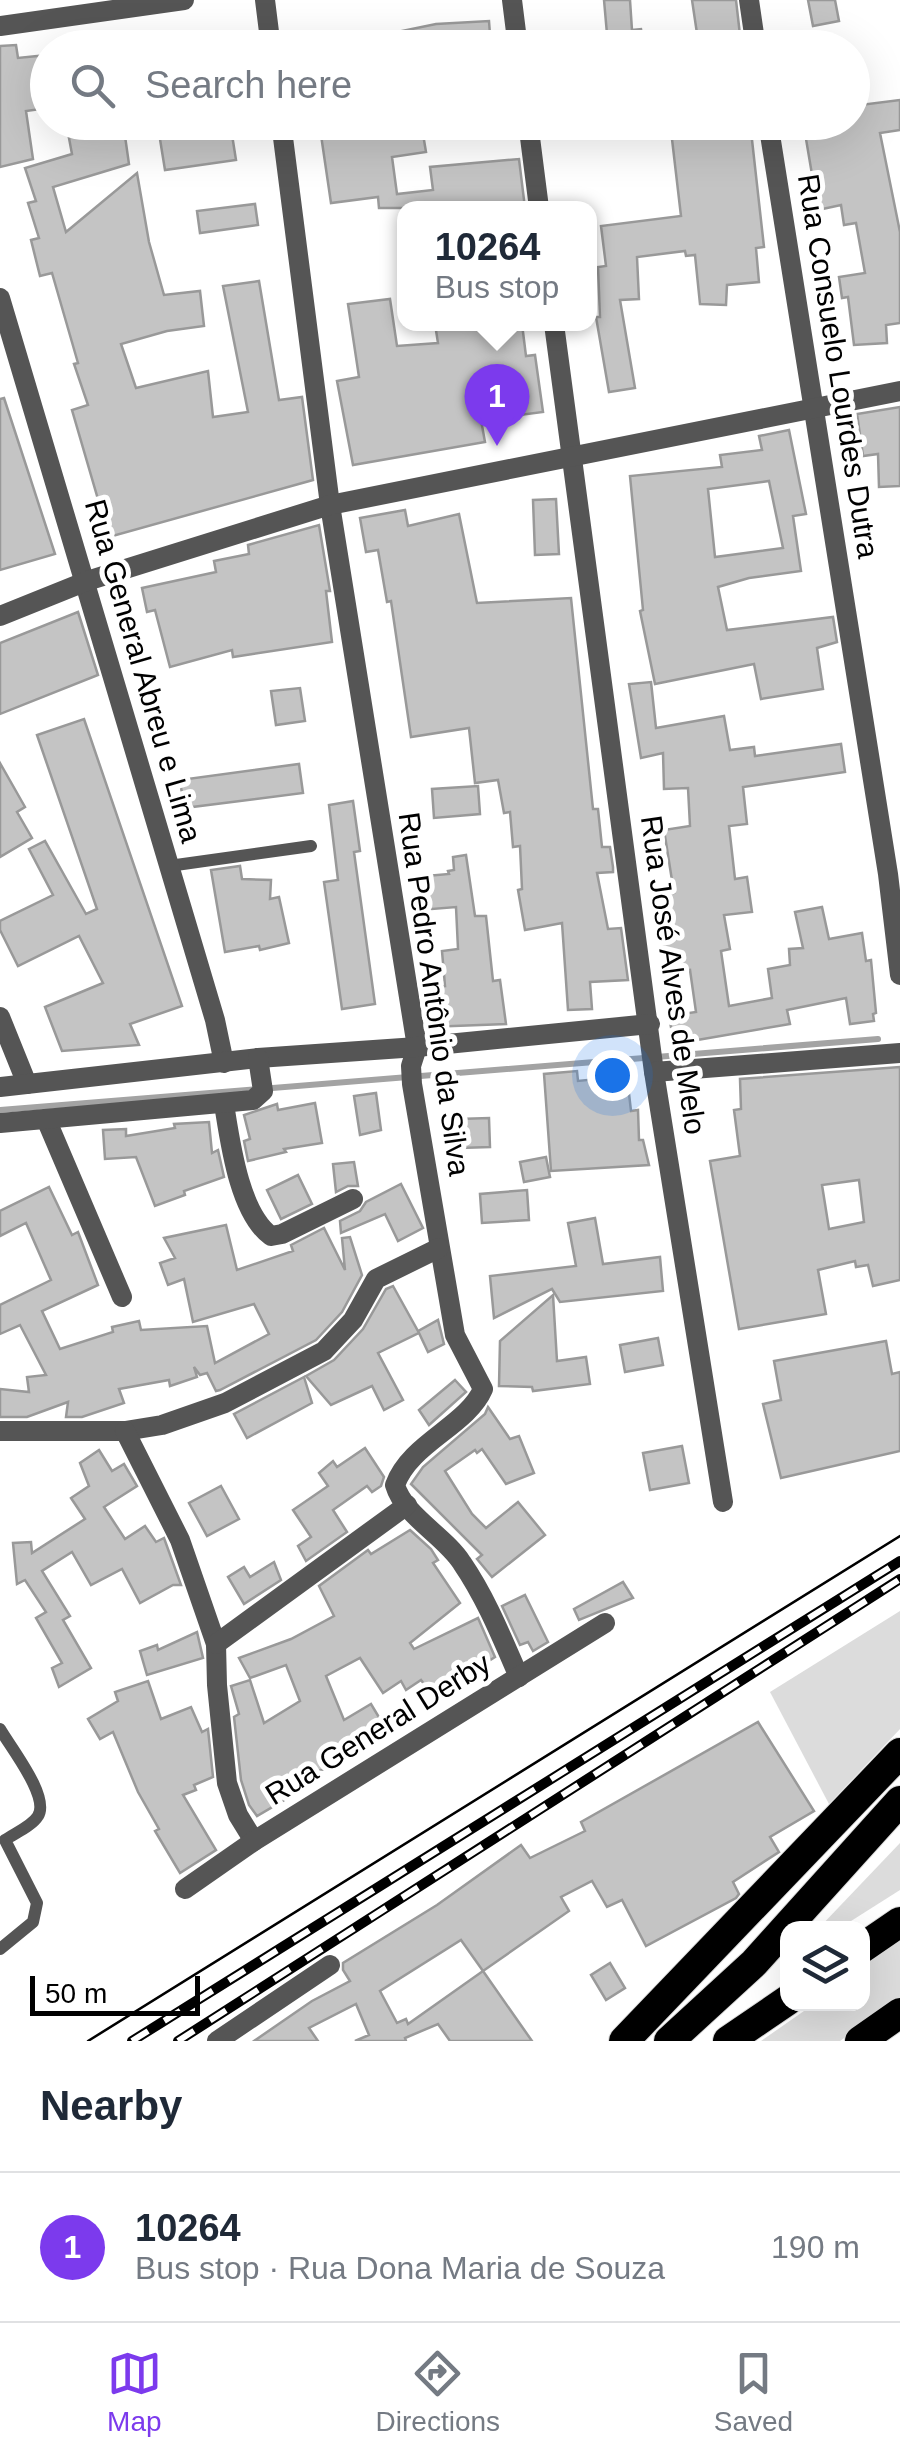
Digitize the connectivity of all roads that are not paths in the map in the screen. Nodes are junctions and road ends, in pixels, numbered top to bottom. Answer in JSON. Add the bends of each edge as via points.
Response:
{"nodes":[{"id":1,"x":184,"y":0,"type":"edge"},
{"id":2,"x":265,"y":0,"type":"edge"},
{"id":3,"x":512,"y":0,"type":"edge"},
{"id":4,"x":749,"y":0,"type":"edge"},
{"id":5,"x":0,"y":26,"type":"edge"},
{"id":6,"x":269,"y":30,"type":"edge"},
{"id":7,"x":516,"y":30,"type":"edge"},
{"id":8,"x":753,"y":30,"type":"edge"},
{"id":9,"x":283,"y":140,"type":"edge"},
{"id":10,"x":530,"y":140,"type":"edge"},
{"id":11,"x":771,"y":140,"type":"edge"},
{"id":12,"x":538,"y":201,"type":"edge"},
{"id":13,"x":0,"y":298,"type":"edge"},
{"id":14,"x":555,"y":331,"type":"edge"},
{"id":15,"x":900,"y":391,"type":"edge"},
{"id":16,"x":814,"y":407,"type":"junction"},
{"id":17,"x":570,"y":456,"type":"junction"},
{"id":18,"x":330,"y":505,"type":"junction"},
{"id":19,"x":87,"y":582,"type":"junction"},
{"id":20,"x":0,"y":616,"type":"edge"},
{"id":21,"x":310,"y":846,"type":"dead end"},
{"id":22,"x":169,"y":866,"type":"junction"},
{"id":23,"x":894,"y":874,"type":"edge"},
{"id":24,"x":900,"y":976,"type":"edge"},
{"id":25,"x":0,"y":1017,"type":"edge"},
{"id":26,"x":652,"y":1050,"type":"junction"},
{"id":27,"x":900,"y":1053,"type":"edge"},
{"id":28,"x":224,"y":1063,"type":"junction"},
{"id":29,"x":413,"y":1066,"type":"junction"},
{"id":30,"x":261,"y":1075,"type":"junction"},
{"id":31,"x":27,"y":1084,"type":"junction"},
{"id":32,"x":0,"y":1087,"type":"edge"},
{"id":33,"x":224,"y":1104,"type":"junction"},
{"id":34,"x":46,"y":1119,"type":"junction"},
{"id":35,"x":0,"y":1123,"type":"edge"},
{"id":36,"x":353,"y":1199,"type":"dead end"},
{"id":37,"x":438,"y":1248,"type":"junction"},
{"id":38,"x":122,"y":1297,"type":"dead end"},
{"id":39,"x":0,"y":1431,"type":"edge"},
{"id":40,"x":124,"y":1431,"type":"junction"},
{"id":41,"x":723,"y":1502,"type":"dead end"},
{"id":42,"x":407,"y":1505,"type":"junction"},
{"id":43,"x":605,"y":1624,"type":"dead end"},
{"id":44,"x":216,"y":1644,"type":"junction"},
{"id":45,"x":518,"y":1677,"type":"junction"},
{"id":46,"x":0,"y":1730,"type":"edge"},
{"id":47,"x":900,"y":1753,"type":"edge"},
{"id":48,"x":900,"y":1801,"type":"edge"},
{"id":49,"x":2,"y":1841,"type":"edge"},
{"id":50,"x":254,"y":1841,"type":"junction"},
{"id":51,"x":186,"y":1889,"type":"dead end"},
{"id":52,"x":900,"y":1922,"type":"edge"},
{"id":53,"x":870,"y":1943,"type":"edge"},
{"id":54,"x":0,"y":1949,"type":"edge"},
{"id":55,"x":330,"y":1965,"type":"dead end"},
{"id":56,"x":780,"y":2005,"type":"edge"},
{"id":57,"x":900,"y":2013,"type":"edge"},
{"id":58,"x":217,"y":2041,"type":"edge"},
{"id":59,"x":624,"y":2041,"type":"edge"},
{"id":60,"x":669,"y":2041,"type":"edge"},
{"id":61,"x":728,"y":2041,"type":"edge"},
{"id":62,"x":860,"y":2041,"type":"edge"}],
"edges":[{"from":1,"to":5,"type":"street"},
{"from":2,"to":6,"type":"street"},
{"from":3,"to":7,"type":"street"},
{"from":4,"to":8,"type":"street"},
{"from":9,"to":18,"type":"street","name":"Rua Pedro Antônio da Silva"},
{"from":10,"to":12,"type":"street"},
{"from":11,"to":16,"type":"street","name":"Rua Consuelo Lourdes Dutra"},
{"from":13,"to":19,"type":"street","name":"Rua General Abreu e Lima"},
{"from":14,"to":17,"type":"street","name":"Rua José Alves de Melo"},
{"from":15,"to":16,"type":"street"},
{"from":16,"to":17,"type":"street"},
{"from":16,"to":23,"type":"street","name":"Rua Consuelo Lourdes Dutra"},
{"from":17,"to":18,"type":"street"},
{"from":17,"to":26,"type":"street","name":"Rua José Alves de Melo"},
{"from":18,"to":19,"type":"street"},
{"from":18,"to":29,"type":"street","name":"Rua Pedro Antônio da Silva"},
{"from":19,"to":20,"type":"street"},
{"from":19,"to":22,"type":"street","name":"Rua General Abreu e Lima"},
{"from":21,"to":22,"type":"lane"},
{"from":22,"to":28,"type":"street","name":"Rua General Abreu e Lima"},
{"from":23,"to":24,"type":"street","name":"Rua Consuelo Lourdes Dutra"},
{"from":25,"to":31,"type":"street"},
{"from":26,"to":27,"type":"street"},
{"from":26,"to":29,"type":"street"},
{"from":26,"to":41,"type":"street","name":"Rua José Alves de Melo"},
{"from":28,"to":30,"type":"street"},
{"from":28,"to":31,"type":"street"},
{"from":29,"to":30,"type":"street"},
{"from":29,"to":37,"type":"street","name":"Rua Pedro Antônio da Silva"},
{"from":30,"to":33,"type":"street","via":[[253,1100]]},
{"from":31,"to":32,"type":"street"},
{"from":33,"to":34,"type":"street"},
{"from":33,"to":36,"type":"street","via":[[252,1214],[271,1236]]},
{"from":34,"to":35,"type":"street"},
{"from":34,"to":38,"type":"street"},
{"from":37,"to":40,"type":"street","via":[[376,1279],[336,1341],[300,1366],[197,1414]]},
{"from":37,"to":42,"type":"street","name":"Rua Pedro Antônio da Silva","via":[[455,1335],[483,1389],[398,1477],[397,1492]]},
{"from":39,"to":40,"type":"street"},
{"from":40,"to":44,"type":"street","via":[[180,1540]]},
{"from":42,"to":44,"type":"street"},
{"from":42,"to":45,"type":"street","via":[[461,1561]]},
{"from":43,"to":45,"type":"street","name":"Rua General Derby"},
{"from":44,"to":50,"type":"street","via":[[227,1783]]},
{"from":45,"to":50,"type":"street","name":"Rua General Derby"},
{"from":46,"to":49,"type":"lane","via":[[42,1799],[35,1820]]},
{"from":47,"to":59,"type":"highway"},
{"from":48,"to":60,"type":"highway","via":[[754,1962]]},
{"from":49,"to":54,"type":"lane","via":[[37,1902],[32,1922]]},
{"from":50,"to":51,"type":"street","name":"Rua General Derby"},
{"from":52,"to":53,"type":"highway"},
{"from":55,"to":58,"type":"street"},
{"from":56,"to":61,"type":"highway"},
{"from":57,"to":62,"type":"highway"}]}
